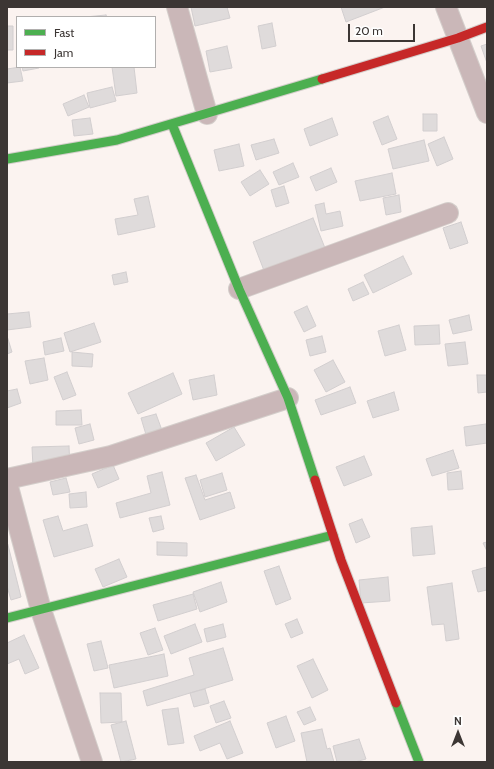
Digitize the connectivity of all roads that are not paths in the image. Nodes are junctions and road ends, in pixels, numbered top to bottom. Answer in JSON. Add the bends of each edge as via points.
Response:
{"nodes":[{"id":1,"x":177,"y":7,"type":"edge"},
{"id":2,"x":446,"y":7,"type":"edge"},
{"id":3,"x":487,"y":27,"type":"edge"},
{"id":4,"x":458,"y":38,"type":"junction"},
{"id":5,"x":487,"y":113,"type":"edge"},
{"id":6,"x":207,"y":114,"type":"junction"},
{"id":7,"x":172,"y":124,"type":"junction"},
{"id":8,"x":7,"y":159,"type":"edge"},
{"id":9,"x":448,"y":213,"type":"dead end"},
{"id":10,"x":239,"y":289,"type":"junction"},
{"id":11,"x":288,"y":398,"type":"junction"},
{"id":12,"x":7,"y":479,"type":"edge"},
{"id":13,"x":7,"y":483,"type":"edge"},
{"id":14,"x":333,"y":535,"type":"junction"},
{"id":15,"x":41,"y":610,"type":"junction"},
{"id":16,"x":7,"y":618,"type":"edge"},
{"id":17,"x":92,"y":762,"type":"edge"},
{"id":18,"x":419,"y":762,"type":"edge"}],
"edges":[{"from":1,"to":6,"type":"street"},
{"from":2,"to":4,"type":"street"},
{"from":3,"to":4,"type":"street"},
{"from":4,"to":5,"type":"street"},
{"from":4,"to":6,"type":"street"},
{"from":6,"to":7,"type":"street"},
{"from":7,"to":8,"type":"street","via":[[117,140]]},
{"from":7,"to":10,"type":"street"},
{"from":9,"to":10,"type":"street"},
{"from":10,"to":11,"type":"street"},
{"from":11,"to":12,"type":"street","via":[[111,456]]},
{"from":11,"to":14,"type":"street"},
{"from":13,"to":15,"type":"street"},
{"from":14,"to":15,"type":"street"},
{"from":14,"to":18,"type":"street"},
{"from":15,"to":16,"type":"street"},
{"from":15,"to":17,"type":"street"}]}
